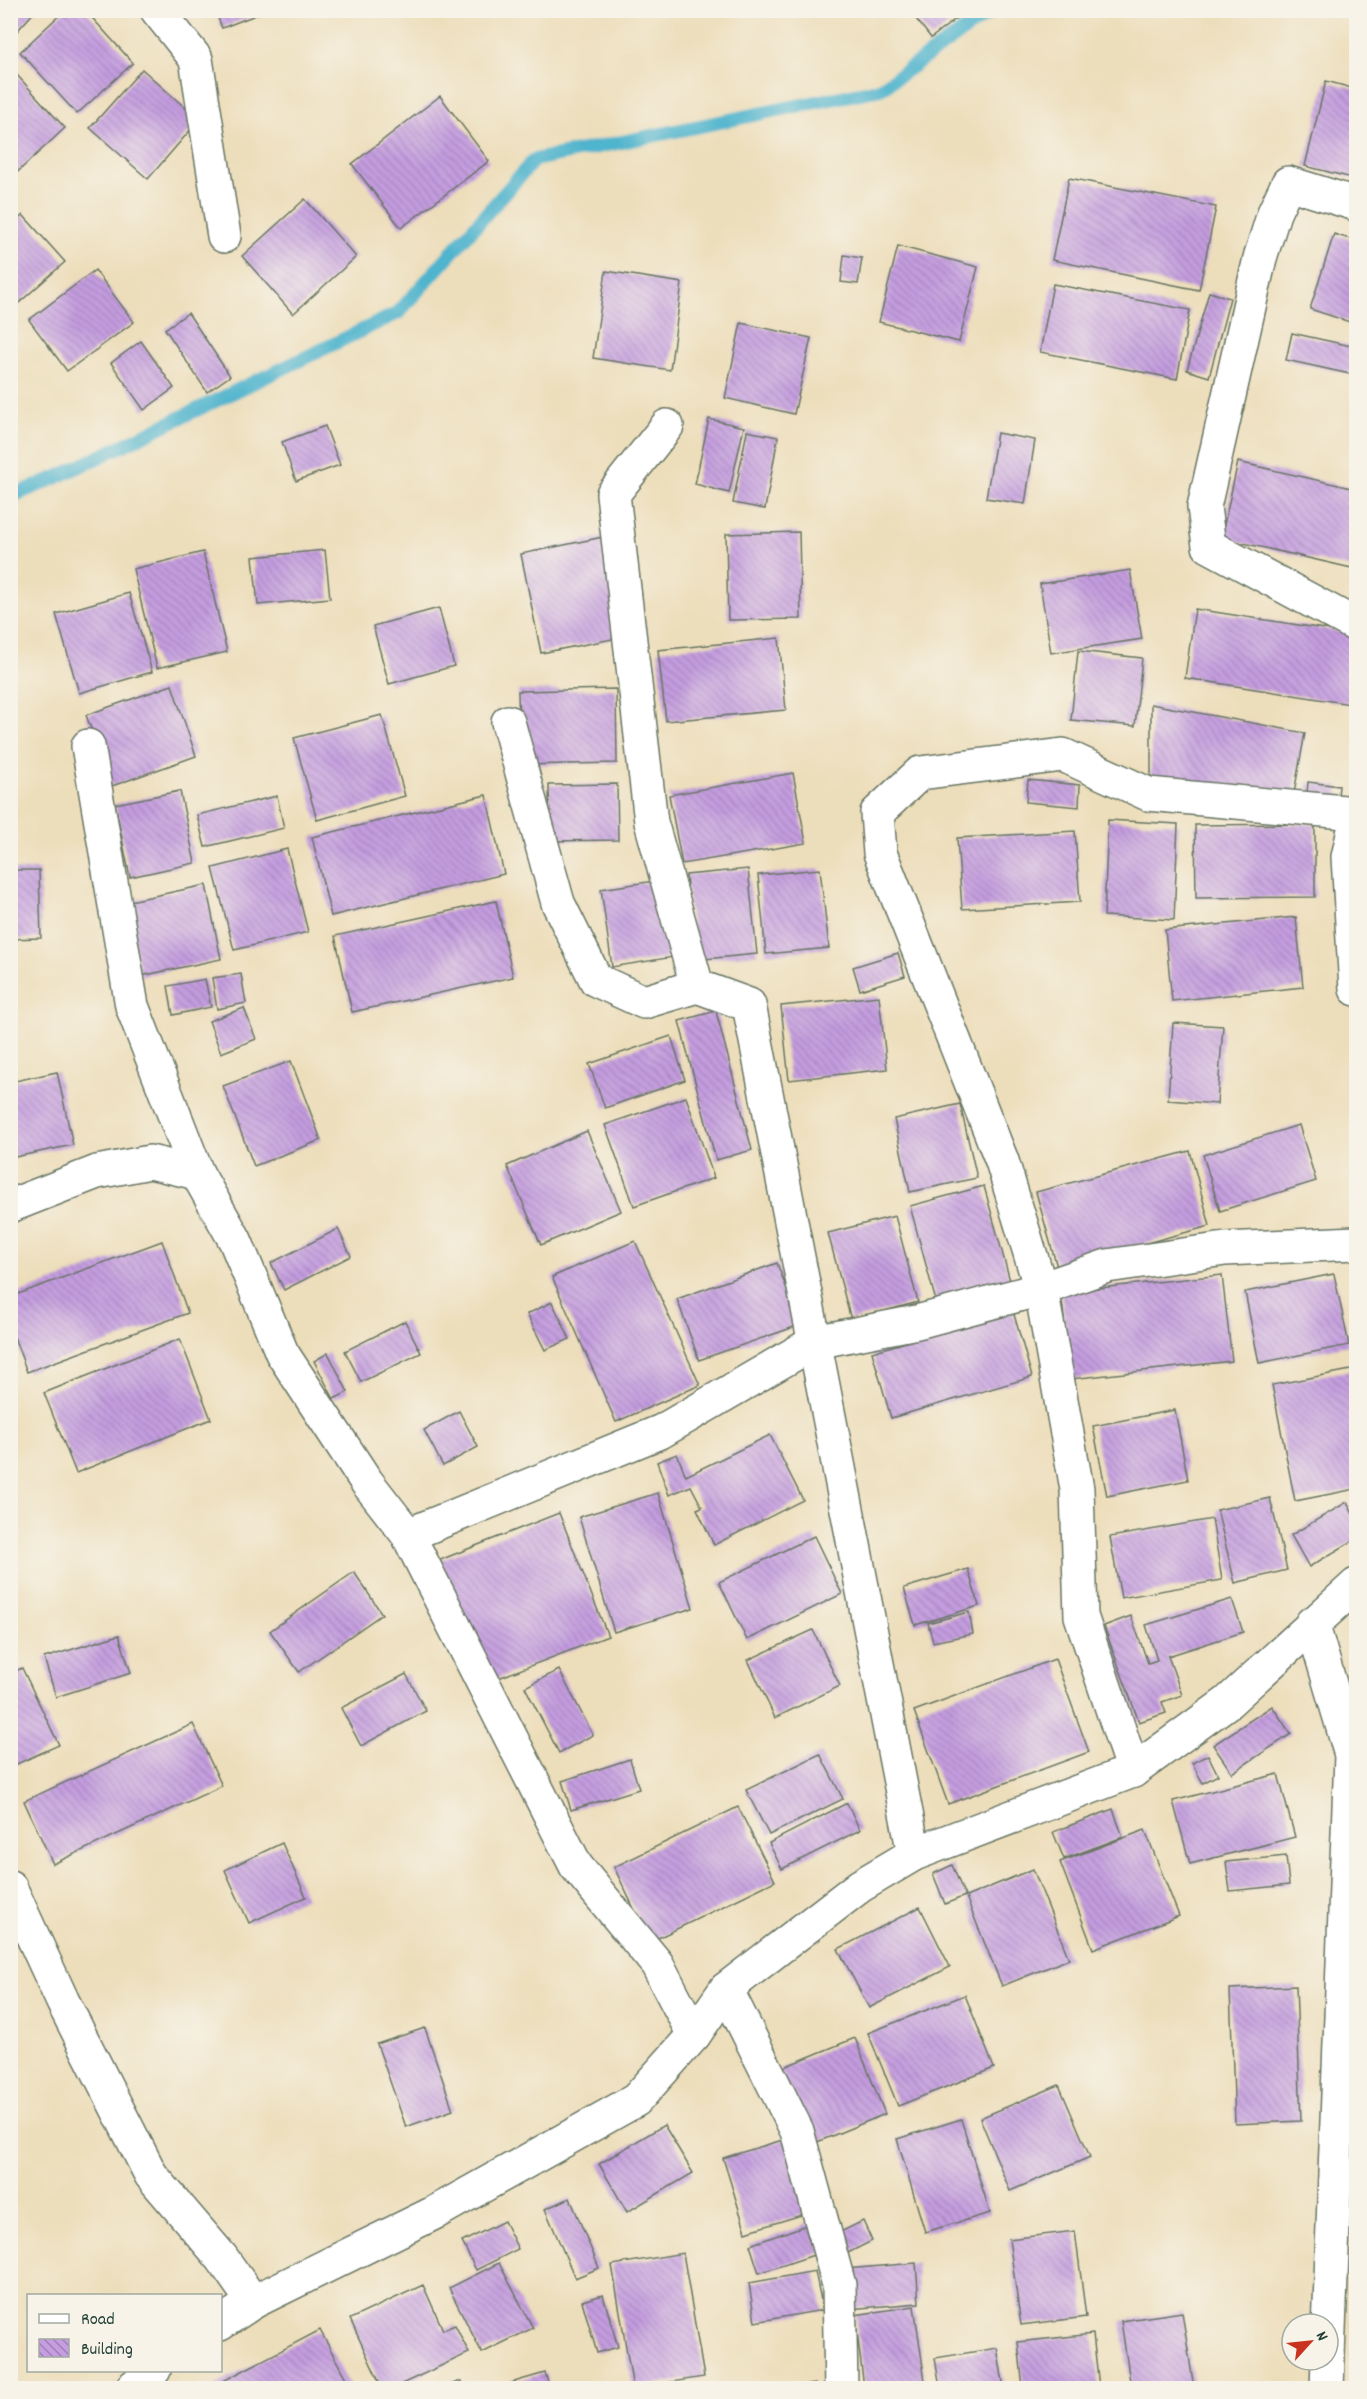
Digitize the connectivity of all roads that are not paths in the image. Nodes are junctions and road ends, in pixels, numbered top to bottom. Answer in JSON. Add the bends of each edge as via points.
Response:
{"nodes":[{"id":1,"x":157,"y":10,"type":"edge"},
{"id":2,"x":1356,"y":204,"type":"edge"},
{"id":3,"x":224,"y":236,"type":"dead end"},
{"id":4,"x":668,"y":426,"type":"dead end"},
{"id":5,"x":1356,"y":625,"type":"edge"},
{"id":6,"x":508,"y":722,"type":"dead end"},
{"id":7,"x":88,"y":746,"type":"dead end"},
{"id":8,"x":1356,"y":813,"type":"edge"},
{"id":9,"x":1356,"y":821,"type":"edge"},
{"id":10,"x":698,"y":986,"type":"junction"},
{"id":11,"x":1356,"y":989,"type":"edge"},
{"id":12,"x":197,"y":1173,"type":"junction"},
{"id":13,"x":10,"y":1206,"type":"edge"},
{"id":14,"x":1356,"y":1243,"type":"edge"},
{"id":15,"x":1041,"y":1289,"type":"junction"},
{"id":16,"x":815,"y":1342,"type":"junction"},
{"id":17,"x":408,"y":1535,"type":"junction"},
{"id":18,"x":1356,"y":1585,"type":"edge"},
{"id":19,"x":1312,"y":1623,"type":"junction"},
{"id":20,"x":1354,"y":1754,"type":"edge"},
{"id":21,"x":1133,"y":1771,"type":"junction"},
{"id":22,"x":914,"y":1854,"type":"junction"},
{"id":23,"x":10,"y":1887,"type":"edge"},
{"id":24,"x":726,"y":1989,"type":"junction"},
{"id":25,"x":694,"y":2035,"type":"junction"},
{"id":26,"x":253,"y":2302,"type":"junction"},
{"id":27,"x":222,"y":2323,"type":"edge"},
{"id":28,"x":1326,"y":2376,"type":"edge"},
{"id":29,"x":842,"y":2388,"type":"edge"}],
"edges":[{"from":1,"to":3,"type":"street","via":[[196,58]]},
{"from":2,"to":5,"type":"street","via":[[1288,183],[1260,258],[1204,507],[1209,546]]},
{"from":4,"to":10,"type":"street","via":[[613,494],[651,822]]},
{"from":6,"to":10,"type":"street","via":[[558,903],[596,980],[644,1002]]},
{"from":7,"to":12,"type":"street","via":[[132,1006]]},
{"from":8,"to":15,"type":"street","via":[[1148,794],[1063,755],[920,773],[877,813],[880,853],[1002,1161]]},
{"from":9,"to":11,"type":"street","via":[[1348,857]]},
{"from":10,"to":16,"type":"street","via":[[749,1005]]},
{"from":12,"to":13,"type":"street","via":[[150,1162],[97,1172]]},
{"from":12,"to":17,"type":"street","via":[[235,1240],[282,1353],[366,1481]]},
{"from":14,"to":15,"type":"street","via":[[1225,1249],[1107,1266]]},
{"from":15,"to":16,"type":"street","via":[[917,1322]]},
{"from":15,"to":21,"type":"street","via":[[1077,1489],[1081,1616]]},
{"from":16,"to":17,"type":"street","via":[[662,1431]]},
{"from":16,"to":22,"type":"street"},
{"from":17,"to":25,"type":"street","via":[[576,1866],[657,1964]]},
{"from":18,"to":19,"type":"street"},
{"from":19,"to":20,"type":"street"},
{"from":19,"to":21,"type":"street","via":[[1228,1702]]},
{"from":20,"to":28,"type":"street"},
{"from":21,"to":22,"type":"street"},
{"from":22,"to":24,"type":"street","via":[[860,1886]]},
{"from":23,"to":26,"type":"street","via":[[151,2175],[222,2258]]},
{"from":24,"to":25,"type":"street"},
{"from":24,"to":29,"type":"street","via":[[797,2131],[839,2285]]},
{"from":25,"to":26,"type":"street","via":[[636,2100],[436,2212]]},
{"from":26,"to":27,"type":"street"}]}
